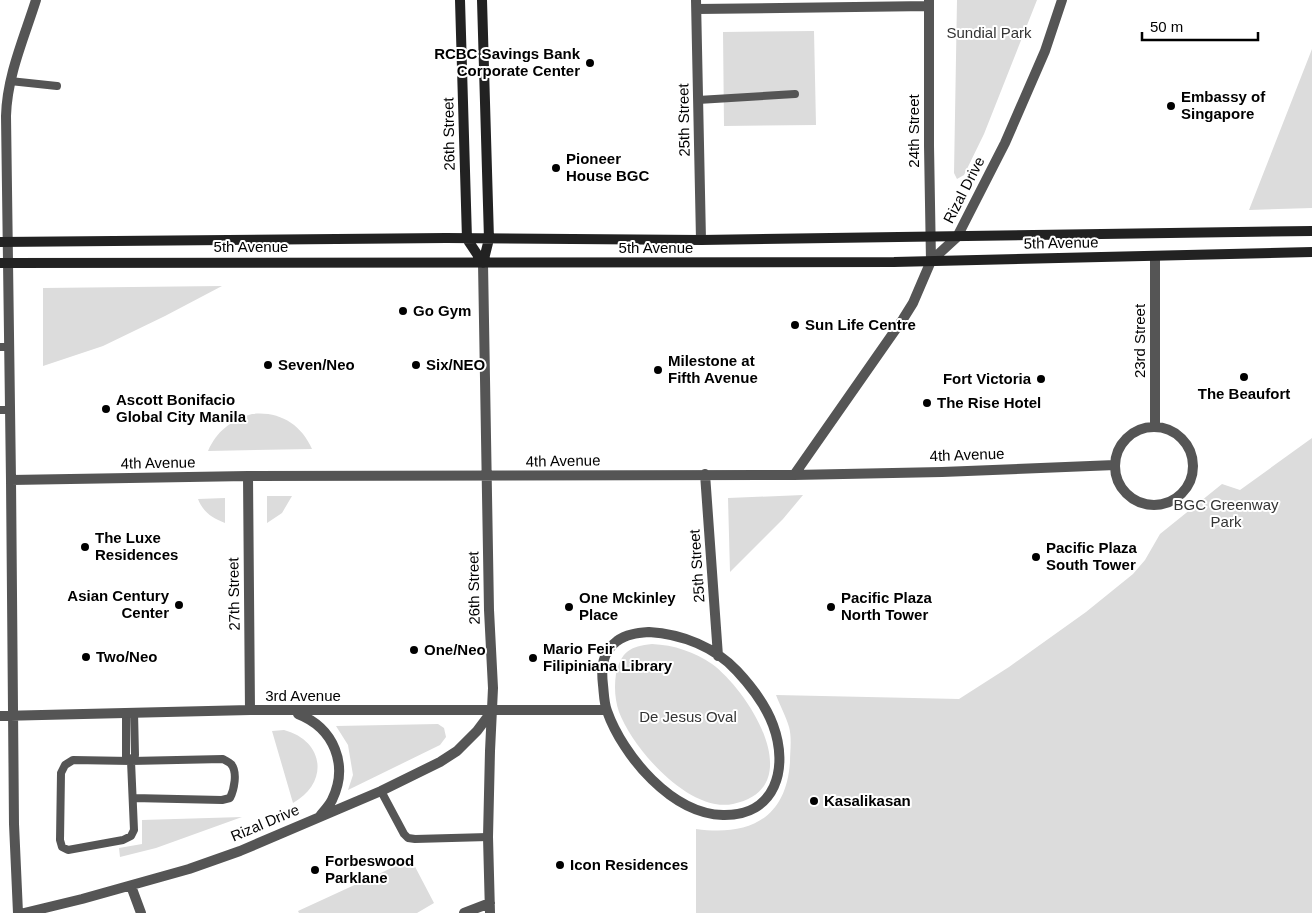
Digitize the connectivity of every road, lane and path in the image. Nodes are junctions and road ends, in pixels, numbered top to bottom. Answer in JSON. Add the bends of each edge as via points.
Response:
{"nodes":[{"id":1,"x":36,"y":0,"type":"edge"},
{"id":2,"x":460,"y":0,"type":"edge"},
{"id":3,"x":482,"y":0,"type":"edge"},
{"id":4,"x":1062,"y":0,"type":"edge"},
{"id":5,"x":929,"y":3,"type":"edge"},
{"id":6,"x":696,"y":5,"type":"edge"},
{"id":7,"x":10,"y":81,"type":"junction"},
{"id":8,"x":57,"y":86,"type":"dead end"},
{"id":9,"x":795,"y":94,"type":"dead end"},
{"id":10,"x":698,"y":100,"type":"junction"},
{"id":11,"x":1312,"y":231,"type":"edge"},
{"id":12,"x":930,"y":237,"type":"junction"},
{"id":13,"x":957,"y":237,"type":"junction"},
{"id":14,"x":489,"y":238,"type":"junction"},
{"id":15,"x":467,"y":239,"type":"junction"},
{"id":16,"x":701,"y":240,"type":"junction"},
{"id":17,"x":4,"y":242,"type":"edge"},
{"id":18,"x":1312,"y":252,"type":"edge"},
{"id":19,"x":1155,"y":256,"type":"junction"},
{"id":20,"x":932,"y":261,"type":"junction"},
{"id":21,"x":4,"y":263,"type":"edge"},
{"id":22,"x":483,"y":263,"type":"junction"},
{"id":23,"x":4,"y":347,"type":"edge"},
{"id":24,"x":5,"y":410,"type":"edge"},
{"id":25,"x":1155,"y":426,"type":"junction"},
{"id":26,"x":1115,"y":465,"type":"junction"},
{"id":27,"x":705,"y":474,"type":"junction"},
{"id":28,"x":794,"y":475,"type":"junction"},
{"id":29,"x":248,"y":476,"type":"junction"},
{"id":30,"x":487,"y":476,"type":"junction"},
{"id":31,"x":12,"y":480,"type":"junction"},
{"id":32,"x":718,"y":656,"type":"junction"},
{"id":33,"x":250,"y":710,"type":"junction"},
{"id":34,"x":493,"y":710,"type":"junction"},
{"id":35,"x":606,"y":710,"type":"junction"},
{"id":36,"x":291,"y":711,"type":"junction"},
{"id":37,"x":130,"y":712,"type":"junction"},
{"id":38,"x":0,"y":716,"type":"edge"},
{"id":39,"x":13,"y":716,"type":"junction"},
{"id":40,"x":131,"y":761,"type":"junction"},
{"id":41,"x":381,"y":791,"type":"junction"},
{"id":42,"x":133,"y":798,"type":"junction"},
{"id":43,"x":319,"y":816,"type":"junction"},
{"id":44,"x":488,"y":837,"type":"junction"},
{"id":45,"x":131,"y":886,"type":"junction"},
{"id":46,"x":490,"y":908,"type":"edge"},
{"id":47,"x":18,"y":913,"type":"edge"},
{"id":48,"x":24,"y":913,"type":"edge"},
{"id":49,"x":141,"y":913,"type":"edge"},
{"id":50,"x":464,"y":913,"type":"edge"}],
"edges":[{"from":1,"to":7,"type":"street"},
{"from":2,"to":15,"type":"main road","name":"26th Street"},
{"from":3,"to":14,"type":"main road","name":"26th Street"},
{"from":4,"to":13,"type":"street","name":"Rizal Drive","via":[[1045,51],[1005,143]]},
{"from":5,"to":6,"type":"street"},
{"from":5,"to":12,"type":"street","name":"24th Street"},
{"from":6,"to":10,"type":"street","name":"25th Street"},
{"from":7,"to":8,"type":"lane"},
{"from":7,"to":17,"type":"street","via":[[6,102]]},
{"from":9,"to":10,"type":"lane"},
{"from":10,"to":16,"type":"street","name":"25th Street"},
{"from":11,"to":13,"type":"main road","name":"5th Avenue"},
{"from":12,"to":13,"type":"main road","name":"5th Avenue"},
{"from":12,"to":16,"type":"main road","name":"5th Avenue"},
{"from":12,"to":20,"type":"street","name":"24th Street"},
{"from":13,"to":20,"type":"street","name":"Rizal Drive"},
{"from":14,"to":15,"type":"main road","name":"5th Avenue"},
{"from":14,"to":16,"type":"main road","name":"5th Avenue"},
{"from":14,"to":22,"type":"main road","name":"26th Street"},
{"from":15,"to":17,"type":"main road","name":"5th Avenue"},
{"from":15,"to":22,"type":"main road"},
{"from":17,"to":21,"type":"street"},
{"from":18,"to":19,"type":"main road","name":"5th Avenue"},
{"from":19,"to":20,"type":"main road","name":"5th Avenue"},
{"from":19,"to":25,"type":"street","name":"23rd Street"},
{"from":20,"to":22,"type":"main road","name":"5th Avenue"},
{"from":20,"to":28,"type":"street","name":"Rizal Drive","via":[[903,319]]},
{"from":21,"to":22,"type":"main road","name":"5th Avenue"},
{"from":21,"to":23,"type":"street"},
{"from":22,"to":30,"type":"street","name":"26th Street"},
{"from":23,"to":24,"type":"street"},
{"from":24,"to":31,"type":"street"},
{"from":25,"to":26,"type":"street","via":[[1143,428],[1123,442]]},
{"from":25,"to":26,"type":"street","via":[[1180,436],[1193,458],[1194,472],[1182,495],[1171,503],[1145,505],[1123,490],[1116,478]]},
{"from":26,"to":28,"type":"street","name":"4th Avenue"},
{"from":27,"to":28,"type":"street","name":"4th Avenue"},
{"from":27,"to":30,"type":"street","name":"4th Avenue"},
{"from":27,"to":32,"type":"street","name":"25th Street"},
{"from":29,"to":30,"type":"street","name":"4th Avenue"},
{"from":29,"to":31,"type":"street","name":"4th Avenue"},
{"from":29,"to":33,"type":"street","name":"27th Street"},
{"from":30,"to":34,"type":"street","name":"26th Street"},
{"from":31,"to":39,"type":"street"},
{"from":32,"to":35,"type":"street","via":[[700,644],[668,633],[631,634],[618,640],[608,649],[602,662]]},
{"from":32,"to":35,"type":"street","via":[[736,670],[750,688],[773,724],[779,746],[777,779],[772,792],[762,804],[750,811],[720,815],[684,803],[667,792],[637,764]]},
{"from":33,"to":36,"type":"street","name":"3rd Avenue"},
{"from":33,"to":37,"type":"street","name":"3rd Avenue"},
{"from":34,"to":35,"type":"street","name":"3rd Avenue"},
{"from":34,"to":36,"type":"street","name":"3rd Avenue"},
{"from":34,"to":41,"type":"street","name":"Rizal Drive","via":[[457,752]]},
{"from":34,"to":44,"type":"street","name":"26th Street"},
{"from":36,"to":43,"type":"street","via":[[309,718],[324,730],[334,746],[339,765],[338,784],[331,802]]},
{"from":37,"to":39,"type":"street","name":"3rd Avenue"},
{"from":37,"to":40,"type":"lane","via":[[135,755]]},
{"from":38,"to":39,"type":"street","name":"3rd Avenue"},
{"from":39,"to":47,"type":"street"},
{"from":40,"to":42,"type":"lane"},
{"from":40,"to":42,"type":"lane","via":[[223,759],[231,764],[234,771],[234,791],[230,798]]},
{"from":40,"to":42,"type":"lane","via":[[73,760],[64,765],[61,773],[62,847],[68,850],[131,836],[134,830]]},
{"from":41,"to":43,"type":"street","name":"Rizal Drive"},
{"from":41,"to":44,"type":"lane","via":[[408,838]]},
{"from":43,"to":45,"type":"street","name":"Rizal Drive","via":[[240,851]]},
{"from":44,"to":46,"type":"street","name":"26th Street"},
{"from":45,"to":48,"type":"street","name":"Rizal Drive"},
{"from":45,"to":49,"type":"street"},
{"from":46,"to":50,"type":"street"}]}
